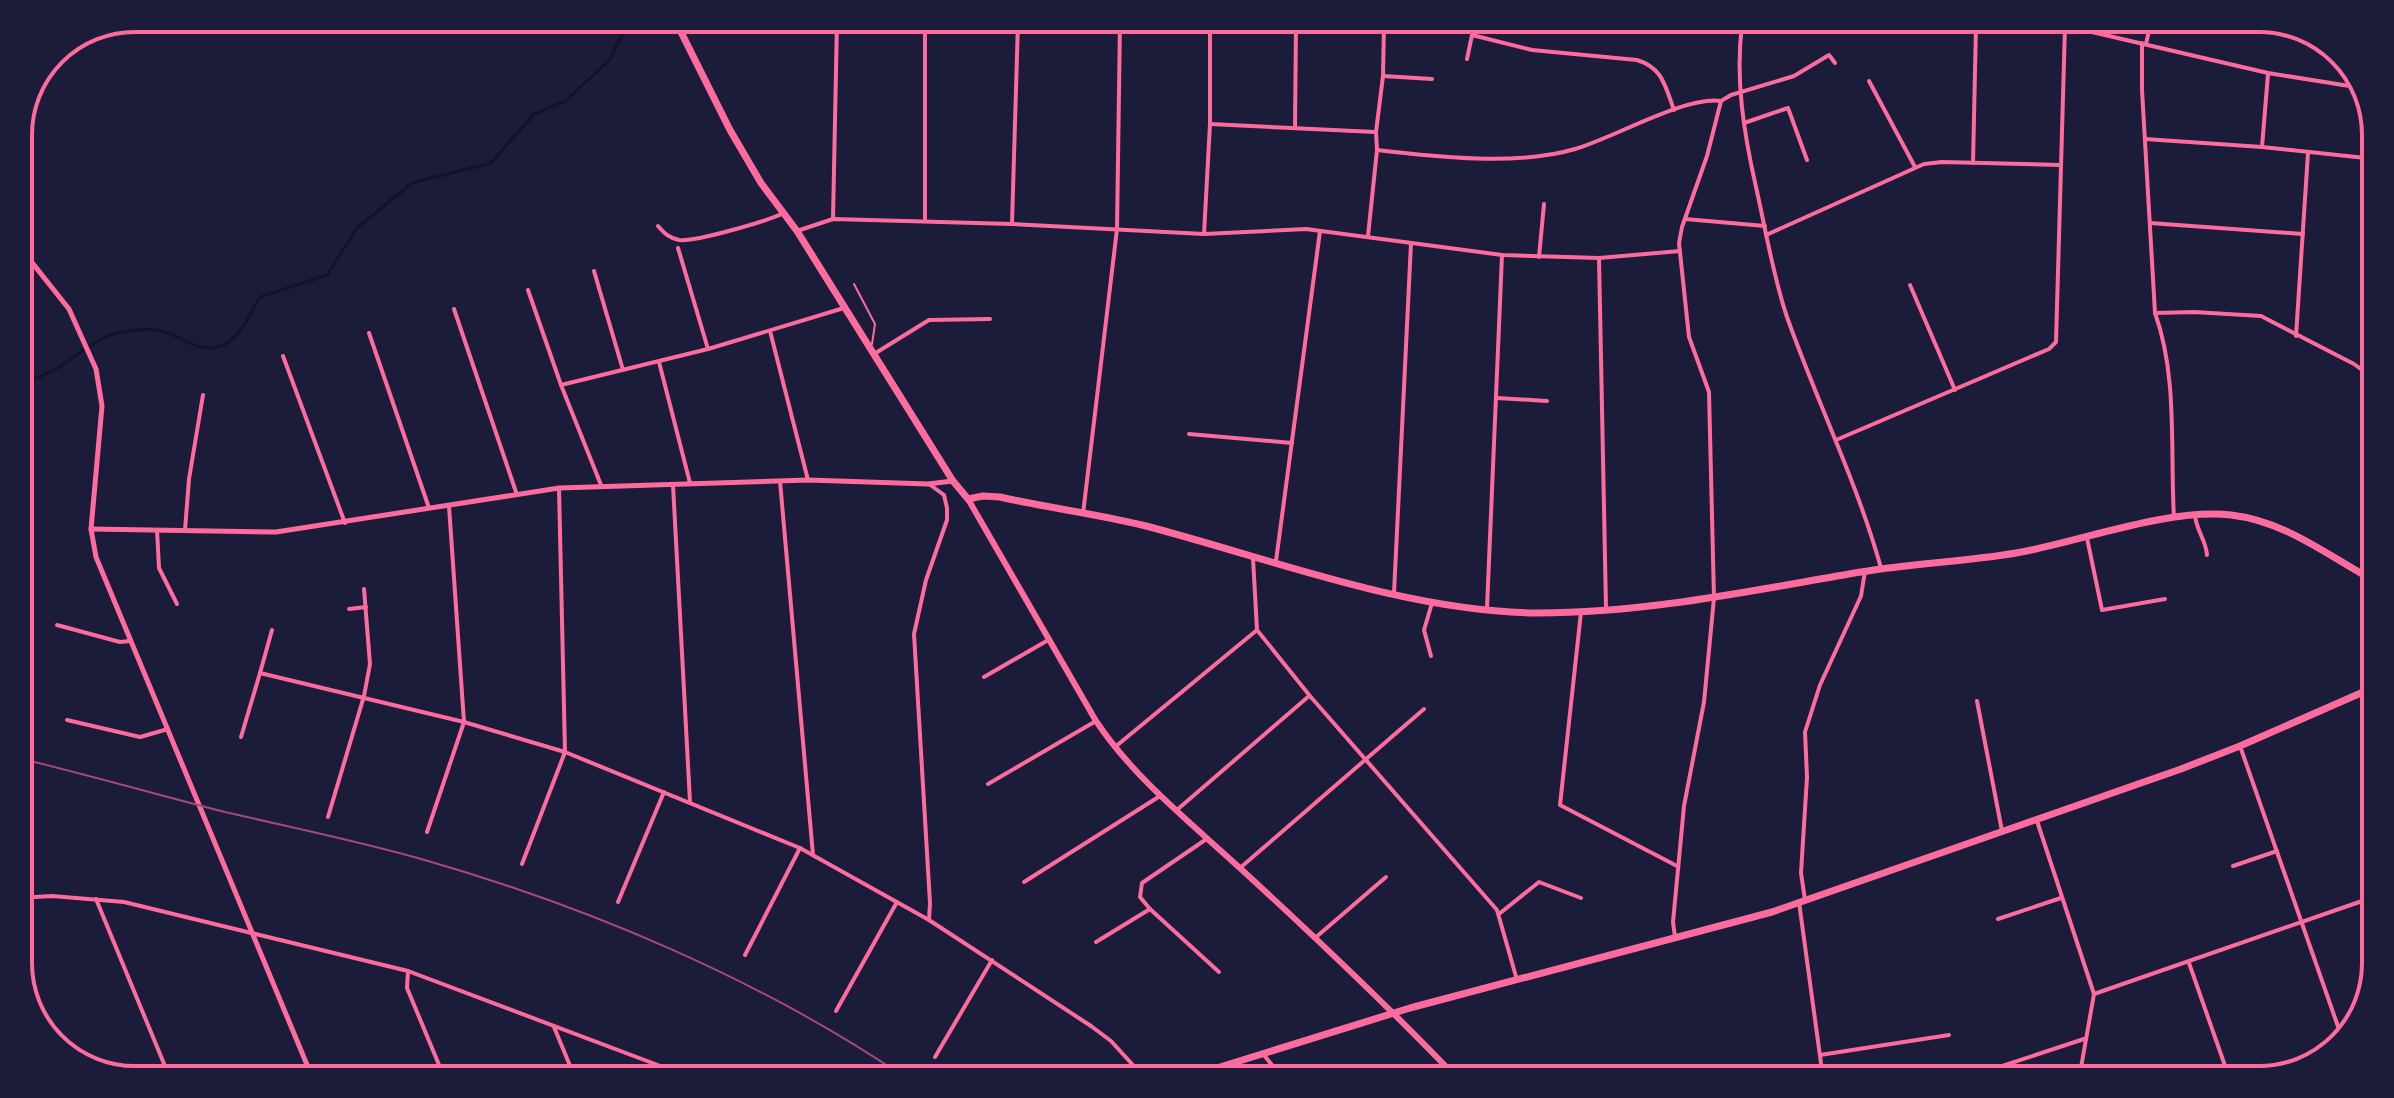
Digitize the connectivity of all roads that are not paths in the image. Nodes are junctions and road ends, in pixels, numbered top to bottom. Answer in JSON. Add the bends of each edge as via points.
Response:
{"nodes":[{"id":1,"x":681,"y":32,"type":"edge"},
{"id":2,"x":837,"y":32,"type":"edge"},
{"id":3,"x":925,"y":32,"type":"edge"},
{"id":4,"x":1018,"y":32,"type":"edge"},
{"id":5,"x":1120,"y":32,"type":"edge"},
{"id":6,"x":1210,"y":32,"type":"edge"},
{"id":7,"x":1296,"y":32,"type":"edge"},
{"id":8,"x":1384,"y":32,"type":"edge"},
{"id":9,"x":1741,"y":32,"type":"edge"},
{"id":10,"x":1976,"y":32,"type":"edge"},
{"id":11,"x":2069,"y":32,"type":"edge"},
{"id":12,"x":2094,"y":32,"type":"edge"},
{"id":13,"x":2148,"y":32,"type":"edge"},
{"id":14,"x":2144,"y":44,"type":"junction"},
{"id":15,"x":1467,"y":59,"type":"dead end"},
{"id":16,"x":1835,"y":63,"type":"dead end"},
{"id":17,"x":2268,"y":73,"type":"junction"},
{"id":18,"x":1383,"y":76,"type":"junction"},
{"id":19,"x":1432,"y":79,"type":"dead end"},
{"id":20,"x":1869,"y":81,"type":"dead end"},
{"id":21,"x":2349,"y":86,"type":"edge"},
{"id":22,"x":1741,"y":92,"type":"junction"},
{"id":23,"x":1721,"y":101,"type":"junction"},
{"id":24,"x":1674,"y":110,"type":"junction"},
{"id":25,"x":1744,"y":123,"type":"junction"},
{"id":26,"x":1210,"y":124,"type":"junction"},
{"id":27,"x":1295,"y":128,"type":"junction"},
{"id":28,"x":1376,"y":132,"type":"junction"},
{"id":29,"x":2145,"y":139,"type":"junction"},
{"id":30,"x":2262,"y":147,"type":"junction"},
{"id":31,"x":1377,"y":150,"type":"junction"},
{"id":32,"x":2308,"y":153,"type":"junction"},
{"id":33,"x":2362,"y":158,"type":"edge"},
{"id":34,"x":1807,"y":160,"type":"dead end"},
{"id":35,"x":1973,"y":163,"type":"junction"},
{"id":36,"x":2060,"y":165,"type":"junction"},
{"id":37,"x":1915,"y":167,"type":"junction"},
{"id":38,"x":1544,"y":204,"type":"dead end"},
{"id":39,"x":784,"y":213,"type":"junction"},
{"id":40,"x":833,"y":219,"type":"junction"},
{"id":41,"x":1685,"y":219,"type":"junction"},
{"id":42,"x":925,"y":221,"type":"junction"},
{"id":43,"x":2150,"y":223,"type":"junction"},
{"id":44,"x":1012,"y":224,"type":"junction"},
{"id":45,"x":658,"y":226,"type":"dead end"},
{"id":46,"x":1765,"y":226,"type":"junction"},
{"id":47,"x":1117,"y":229,"type":"junction"},
{"id":48,"x":797,"y":231,"type":"junction"},
{"id":49,"x":1320,"y":231,"type":"junction"},
{"id":50,"x":1204,"y":234,"type":"junction"},
{"id":51,"x":2304,"y":234,"type":"junction"},
{"id":52,"x":1766,"y":235,"type":"junction"},
{"id":53,"x":1368,"y":236,"type":"junction"},
{"id":54,"x":1411,"y":243,"type":"junction"},
{"id":55,"x":678,"y":248,"type":"dead end"},
{"id":56,"x":1680,"y":251,"type":"junction"},
{"id":57,"x":1502,"y":255,"type":"junction"},
{"id":58,"x":1539,"y":257,"type":"junction"},
{"id":59,"x":1599,"y":258,"type":"junction"},
{"id":60,"x":32,"y":262,"type":"edge"},
{"id":61,"x":594,"y":271,"type":"dead end"},
{"id":62,"x":854,"y":284,"type":"dead end"},
{"id":63,"x":1910,"y":285,"type":"dead end"},
{"id":64,"x":528,"y":290,"type":"dead end"},
{"id":65,"x":844,"y":308,"type":"junction"},
{"id":66,"x":454,"y":309,"type":"dead end"},
{"id":67,"x":2155,"y":313,"type":"junction"},
{"id":68,"x":990,"y":319,"type":"dead end"},
{"id":69,"x":770,"y":331,"type":"junction"},
{"id":70,"x":369,"y":333,"type":"dead end"},
{"id":71,"x":2296,"y":336,"type":"junction"},
{"id":72,"x":708,"y":349,"type":"junction"},
{"id":73,"x":872,"y":351,"type":"junction"},
{"id":74,"x":283,"y":356,"type":"dead end"},
{"id":75,"x":659,"y":362,"type":"junction"},
{"id":76,"x":623,"y":370,"type":"junction"},
{"id":77,"x":2362,"y":370,"type":"edge"},
{"id":78,"x":561,"y":385,"type":"junction"},
{"id":79,"x":1955,"y":390,"type":"junction"},
{"id":80,"x":203,"y":395,"type":"dead end"},
{"id":81,"x":1497,"y":398,"type":"junction"},
{"id":82,"x":1547,"y":401,"type":"dead end"},
{"id":83,"x":1189,"y":434,"type":"dead end"},
{"id":84,"x":1836,"y":440,"type":"junction"},
{"id":85,"x":1292,"y":443,"type":"junction"},
{"id":86,"x":808,"y":480,"type":"junction"},
{"id":87,"x":780,"y":481,"type":"junction"},
{"id":88,"x":953,"y":481,"type":"junction"},
{"id":89,"x":673,"y":483,"type":"junction"},
{"id":90,"x":690,"y":483,"type":"junction"},
{"id":91,"x":928,"y":484,"type":"junction"},
{"id":92,"x":601,"y":485,"type":"junction"},
{"id":93,"x":559,"y":488,"type":"junction"},
{"id":94,"x":517,"y":495,"type":"junction"},
{"id":95,"x":968,"y":499,"type":"junction"},
{"id":96,"x":449,"y":506,"type":"junction"},
{"id":97,"x":429,"y":509,"type":"junction"},
{"id":98,"x":1083,"y":514,"type":"junction"},
{"id":99,"x":2195,"y":515,"type":"junction"},
{"id":100,"x":2174,"y":518,"type":"junction"},
{"id":101,"x":345,"y":523,"type":"junction"},
{"id":102,"x":91,"y":529,"type":"junction"},
{"id":103,"x":157,"y":530,"type":"junction"},
{"id":104,"x":185,"y":530,"type":"junction"},
{"id":105,"x":2087,"y":538,"type":"junction"},
{"id":106,"x":2207,"y":555,"type":"dead end"},
{"id":107,"x":1253,"y":558,"type":"junction"},
{"id":108,"x":1276,"y":562,"type":"junction"},
{"id":109,"x":1882,"y":569,"type":"junction"},
{"id":110,"x":1865,"y":571,"type":"junction"},
{"id":111,"x":2362,"y":574,"type":"edge"},
{"id":112,"x":364,"y":589,"type":"dead end"},
{"id":113,"x":1394,"y":593,"type":"junction"},
{"id":114,"x":1714,"y":598,"type":"junction"},
{"id":115,"x":2165,"y":599,"type":"dead end"},
{"id":116,"x":1432,"y":603,"type":"junction"},
{"id":117,"x":177,"y":604,"type":"dead end"},
{"id":118,"x":366,"y":607,"type":"junction"},
{"id":119,"x":349,"y":609,"type":"dead end"},
{"id":120,"x":1487,"y":611,"type":"junction"},
{"id":121,"x":1606,"y":611,"type":"junction"},
{"id":122,"x":1581,"y":612,"type":"junction"},
{"id":123,"x":57,"y":625,"type":"dead end"},
{"id":124,"x":272,"y":630,"type":"dead end"},
{"id":125,"x":1257,"y":630,"type":"junction"},
{"id":126,"x":1050,"y":639,"type":"junction"},
{"id":127,"x":130,"y":641,"type":"junction"},
{"id":128,"x":1431,"y":656,"type":"dead end"},
{"id":129,"x":260,"y":673,"type":"junction"},
{"id":130,"x":984,"y":677,"type":"dead end"},
{"id":131,"x":2362,"y":693,"type":"edge"},
{"id":132,"x":364,"y":696,"type":"junction"},
{"id":133,"x":1310,"y":696,"type":"junction"},
{"id":134,"x":1977,"y":701,"type":"dead end"},
{"id":135,"x":1424,"y":709,"type":"dead end"},
{"id":136,"x":67,"y":720,"type":"dead end"},
{"id":137,"x":1096,"y":721,"type":"junction"},
{"id":138,"x":464,"y":722,"type":"junction"},
{"id":139,"x":168,"y":729,"type":"junction"},
{"id":140,"x":241,"y":737,"type":"dead end"},
{"id":141,"x":2240,"y":746,"type":"junction"},
{"id":142,"x":1115,"y":747,"type":"junction"},
{"id":143,"x":565,"y":752,"type":"junction"},
{"id":144,"x":1365,"y":759,"type":"junction"},
{"id":145,"x":988,"y":784,"type":"dead end"},
{"id":146,"x":664,"y":792,"type":"junction"},
{"id":147,"x":1161,"y":794,"type":"junction"},
{"id":148,"x":690,"y":802,"type":"junction"},
{"id":149,"x":1178,"y":809,"type":"junction"},
{"id":150,"x":328,"y":817,"type":"dead end"},
{"id":151,"x":2036,"y":819,"type":"junction"},
{"id":152,"x":2002,"y":831,"type":"junction"},
{"id":153,"x":427,"y":832,"type":"dead end"},
{"id":154,"x":1208,"y":838,"type":"junction"},
{"id":155,"x":800,"y":848,"type":"junction"},
{"id":156,"x":2277,"y":851,"type":"junction"},
{"id":157,"x":813,"y":855,"type":"junction"},
{"id":158,"x":522,"y":864,"type":"dead end"},
{"id":159,"x":2233,"y":866,"type":"dead end"},
{"id":160,"x":1678,"y":867,"type":"junction"},
{"id":161,"x":1240,"y":868,"type":"junction"},
{"id":162,"x":1386,"y":877,"type":"dead end"},
{"id":163,"x":1024,"y":882,"type":"dead end"},
{"id":164,"x":32,"y":897,"type":"edge"},
{"id":165,"x":1581,"y":898,"type":"dead end"},
{"id":166,"x":2061,"y":898,"type":"junction"},
{"id":167,"x":96,"y":899,"type":"junction"},
{"id":168,"x":1802,"y":901,"type":"junction"},
{"id":169,"x":2362,"y":901,"type":"edge"},
{"id":170,"x":618,"y":902,"type":"dead end"},
{"id":171,"x":897,"y":902,"type":"junction"},
{"id":172,"x":1150,"y":909,"type":"junction"},
{"id":173,"x":1499,"y":914,"type":"junction"},
{"id":174,"x":1998,"y":919,"type":"dead end"},
{"id":175,"x":929,"y":920,"type":"junction"},
{"id":176,"x":2302,"y":923,"type":"junction"},
{"id":177,"x":251,"y":934,"type":"junction"},
{"id":178,"x":1315,"y":938,"type":"junction"},
{"id":179,"x":1675,"y":939,"type":"junction"},
{"id":180,"x":1096,"y":942,"type":"dead end"},
{"id":181,"x":745,"y":955,"type":"dead end"},
{"id":182,"x":992,"y":960,"type":"junction"},
{"id":183,"x":2189,"y":963,"type":"junction"},
{"id":184,"x":408,"y":971,"type":"junction"},
{"id":185,"x":1219,"y":972,"type":"dead end"},
{"id":186,"x":1517,"y":980,"type":"junction"},
{"id":187,"x":2094,"y":994,"type":"junction"},
{"id":188,"x":836,"y":1011,"type":"dead end"},
{"id":189,"x":1393,"y":1013,"type":"junction"},
{"id":190,"x":554,"y":1025,"type":"junction"},
{"id":191,"x":2339,"y":1029,"type":"edge"},
{"id":192,"x":1949,"y":1035,"type":"dead end"},
{"id":193,"x":2084,"y":1039,"type":"junction"},
{"id":194,"x":1263,"y":1054,"type":"junction"},
{"id":195,"x":1820,"y":1055,"type":"junction"},
{"id":196,"x":935,"y":1057,"type":"dead end"},
{"id":197,"x":165,"y":1066,"type":"edge"},
{"id":198,"x":307,"y":1066,"type":"edge"},
{"id":199,"x":440,"y":1066,"type":"edge"},
{"id":200,"x":570,"y":1066,"type":"edge"},
{"id":201,"x":661,"y":1066,"type":"edge"},
{"id":202,"x":1134,"y":1066,"type":"edge"},
{"id":203,"x":1224,"y":1066,"type":"edge"},
{"id":204,"x":1273,"y":1066,"type":"edge"},
{"id":205,"x":1445,"y":1066,"type":"edge"},
{"id":206,"x":1821,"y":1066,"type":"edge"},
{"id":207,"x":2002,"y":1066,"type":"edge"},
{"id":208,"x":2081,"y":1066,"type":"edge"},
{"id":209,"x":2225,"y":1066,"type":"edge"}],
"edges":[{"from":1,"to":39,"type":"main road","via":[[743,152]]},
{"from":2,"to":40,"type":"street"},
{"from":3,"to":42,"type":"street"},
{"from":4,"to":44,"type":"street"},
{"from":5,"to":47,"type":"street"},
{"from":6,"to":26,"type":"street"},
{"from":7,"to":27,"type":"street"},
{"from":8,"to":18,"type":"street"},
{"from":9,"to":22,"type":"street"},
{"from":10,"to":35,"type":"street"},
{"from":11,"to":36,"type":"street"},
{"from":12,"to":14,"type":"street"},
{"from":13,"to":14,"type":"street"},
{"from":14,"to":17,"type":"street"},
{"from":14,"to":29,"type":"street"},
{"from":15,"to":24,"type":"street","via":[[1472,35],[1532,50],[1637,60],[1659,73]]},
{"from":16,"to":22,"type":"street","via":[[1829,55],[1794,76]]},
{"from":17,"to":21,"type":"street"},
{"from":17,"to":30,"type":"street"},
{"from":18,"to":19,"type":"street"},
{"from":18,"to":28,"type":"street"},
{"from":20,"to":37,"type":"street"},
{"from":22,"to":23,"type":"street"},
{"from":22,"to":25,"type":"street"},
{"from":23,"to":24,"type":"street"},
{"from":23,"to":41,"type":"street"},
{"from":24,"to":31,"type":"street","via":[[1559,152],[1477,158]]},
{"from":25,"to":34,"type":"street","via":[[1788,108]]},
{"from":25,"to":46,"type":"street"},
{"from":26,"to":27,"type":"street"},
{"from":26,"to":50,"type":"street"},
{"from":27,"to":28,"type":"street"},
{"from":28,"to":31,"type":"street"},
{"from":29,"to":30,"type":"street"},
{"from":29,"to":43,"type":"street"},
{"from":30,"to":32,"type":"street"},
{"from":31,"to":53,"type":"street"},
{"from":32,"to":33,"type":"street"},
{"from":32,"to":51,"type":"street"},
{"from":35,"to":36,"type":"street"},
{"from":35,"to":37,"type":"street"},
{"from":36,"to":79,"type":"street","via":[[2056,342]]},
{"from":37,"to":52,"type":"street"},
{"from":38,"to":58,"type":"street"},
{"from":39,"to":45,"type":"street","via":[[685,240],[668,236]]},
{"from":39,"to":48,"type":"main road"},
{"from":40,"to":42,"type":"street"},
{"from":40,"to":48,"type":"street"},
{"from":41,"to":46,"type":"street"},
{"from":41,"to":56,"type":"street"},
{"from":42,"to":44,"type":"street"},
{"from":43,"to":51,"type":"street"},
{"from":43,"to":67,"type":"street"},
{"from":44,"to":47,"type":"street"},
{"from":46,"to":52,"type":"street"},
{"from":47,"to":50,"type":"street"},
{"from":47,"to":98,"type":"street"},
{"from":48,"to":65,"type":"main road"},
{"from":49,"to":50,"type":"street"},
{"from":49,"to":53,"type":"street"},
{"from":49,"to":85,"type":"street"},
{"from":51,"to":71,"type":"street"},
{"from":52,"to":84,"type":"street","via":[[1786,314]]},
{"from":53,"to":54,"type":"street"},
{"from":54,"to":57,"type":"street"},
{"from":54,"to":113,"type":"street"},
{"from":55,"to":72,"type":"street"},
{"from":56,"to":59,"type":"street"},
{"from":56,"to":114,"type":"street","via":[[1689,337],[1709,392]]},
{"from":57,"to":58,"type":"street"},
{"from":57,"to":81,"type":"street"},
{"from":58,"to":59,"type":"street"},
{"from":59,"to":121,"type":"street"},
{"from":60,"to":102,"type":"street","via":[[58,293],[96,369],[102,406]]},
{"from":61,"to":76,"type":"street"},
{"from":62,"to":73,"type":"lane","via":[[875,324]]},
{"from":63,"to":79,"type":"street"},
{"from":64,"to":78,"type":"street"},
{"from":65,"to":69,"type":"street"},
{"from":65,"to":73,"type":"main road"},
{"from":66,"to":94,"type":"street"},
{"from":67,"to":71,"type":"street","via":[[2261,316]]},
{"from":67,"to":100,"type":"street","via":[[2169,382]]},
{"from":68,"to":73,"type":"street","via":[[929,320]]},
{"from":69,"to":72,"type":"street"},
{"from":69,"to":86,"type":"street"},
{"from":70,"to":97,"type":"street"},
{"from":71,"to":77,"type":"street"},
{"from":72,"to":75,"type":"street"},
{"from":73,"to":88,"type":"main road"},
{"from":74,"to":101,"type":"street"},
{"from":75,"to":76,"type":"street"},
{"from":75,"to":90,"type":"street"},
{"from":76,"to":78,"type":"street"},
{"from":78,"to":92,"type":"street"},
{"from":79,"to":84,"type":"street"},
{"from":80,"to":104,"type":"street"},
{"from":81,"to":82,"type":"street"},
{"from":81,"to":120,"type":"street"},
{"from":83,"to":85,"type":"street"},
{"from":84,"to":109,"type":"street"},
{"from":85,"to":108,"type":"street"},
{"from":86,"to":87,"type":"street"},
{"from":86,"to":91,"type":"street"},
{"from":87,"to":90,"type":"street"},
{"from":87,"to":157,"type":"street"},
{"from":88,"to":91,"type":"street"},
{"from":88,"to":95,"type":"main road"},
{"from":89,"to":90,"type":"street"},
{"from":89,"to":92,"type":"street"},
{"from":89,"to":148,"type":"street"},
{"from":91,"to":175,"type":"street","via":[[944,495],[947,508],[914,634]]},
{"from":92,"to":93,"type":"street"},
{"from":93,"to":94,"type":"street"},
{"from":93,"to":143,"type":"street"},
{"from":94,"to":96,"type":"street"},
{"from":95,"to":98,"type":"main road","via":[[1000,497]]},
{"from":95,"to":126,"type":"main road"},
{"from":96,"to":97,"type":"street"},
{"from":96,"to":138,"type":"street"},
{"from":97,"to":101,"type":"street"},
{"from":98,"to":107,"type":"main road"},
{"from":99,"to":100,"type":"main road"},
{"from":99,"to":106,"type":"street"},
{"from":99,"to":111,"type":"main road","via":[[2230,515],[2270,524]]},
{"from":100,"to":105,"type":"main road"},
{"from":101,"to":104,"type":"street","via":[[276,532]]},
{"from":102,"to":103,"type":"street"},
{"from":102,"to":127,"type":"street","via":[[96,557]]},
{"from":103,"to":104,"type":"street"},
{"from":103,"to":117,"type":"street","via":[[159,568]]},
{"from":105,"to":109,"type":"main road","via":[[2013,554]]},
{"from":105,"to":115,"type":"street","via":[[2102,610]]},
{"from":107,"to":108,"type":"main road"},
{"from":107,"to":125,"type":"street"},
{"from":108,"to":113,"type":"main road"},
{"from":109,"to":110,"type":"main road"},
{"from":110,"to":114,"type":"main road"},
{"from":110,"to":168,"type":"street","via":[[1861,596],[1820,685],[1805,732]]},
{"from":112,"to":118,"type":"street"},
{"from":113,"to":116,"type":"main road"},
{"from":114,"to":121,"type":"main road"},
{"from":114,"to":160,"type":"street"},
{"from":116,"to":120,"type":"main road"},
{"from":116,"to":128,"type":"street","via":[[1424,630]]},
{"from":118,"to":119,"type":"street"},
{"from":118,"to":132,"type":"street","via":[[370,664]]},
{"from":120,"to":122,"type":"main road"},
{"from":121,"to":122,"type":"main road"},
{"from":122,"to":160,"type":"street","via":[[1560,805]]},
{"from":123,"to":127,"type":"street"},
{"from":124,"to":129,"type":"street"},
{"from":125,"to":133,"type":"street"},
{"from":125,"to":142,"type":"street"},
{"from":126,"to":130,"type":"street"},
{"from":126,"to":137,"type":"main road"},
{"from":127,"to":139,"type":"street"},
{"from":129,"to":132,"type":"street"},
{"from":129,"to":140,"type":"street"},
{"from":131,"to":141,"type":"main road"},
{"from":132,"to":138,"type":"street"},
{"from":132,"to":150,"type":"street"},
{"from":133,"to":144,"type":"street"},
{"from":133,"to":149,"type":"street"},
{"from":134,"to":152,"type":"street"},
{"from":135,"to":144,"type":"street"},
{"from":136,"to":139,"type":"street","via":[[140,737]]},
{"from":137,"to":142,"type":"main road"},
{"from":137,"to":145,"type":"street"},
{"from":138,"to":143,"type":"street"},
{"from":138,"to":153,"type":"street"},
{"from":139,"to":177,"type":"street"},
{"from":141,"to":151,"type":"main road"},
{"from":141,"to":156,"type":"street"},
{"from":142,"to":147,"type":"main road"},
{"from":143,"to":146,"type":"street"},
{"from":143,"to":158,"type":"street"},
{"from":144,"to":161,"type":"street"},
{"from":144,"to":173,"type":"street"},
{"from":146,"to":148,"type":"street"},
{"from":146,"to":170,"type":"street"},
{"from":147,"to":149,"type":"main road"},
{"from":147,"to":163,"type":"street"},
{"from":148,"to":155,"type":"street"},
{"from":149,"to":154,"type":"main road"},
{"from":151,"to":152,"type":"main road"},
{"from":151,"to":166,"type":"street"},
{"from":152,"to":168,"type":"main road"},
{"from":154,"to":161,"type":"main road"},
{"from":154,"to":172,"type":"street","via":[[1142,883],[1140,897]]},
{"from":155,"to":157,"type":"street"},
{"from":155,"to":181,"type":"street"},
{"from":156,"to":159,"type":"street"},
{"from":156,"to":176,"type":"street"},
{"from":157,"to":171,"type":"street"},
{"from":160,"to":179,"type":"street"},
{"from":161,"to":178,"type":"main road"},
{"from":162,"to":178,"type":"street"},
{"from":164,"to":167,"type":"street"},
{"from":165,"to":173,"type":"street","via":[[1539,882]]},
{"from":166,"to":174,"type":"street"},
{"from":166,"to":187,"type":"street"},
{"from":167,"to":177,"type":"street"},
{"from":167,"to":197,"type":"street"},
{"from":168,"to":179,"type":"main road"},
{"from":168,"to":195,"type":"street"},
{"from":169,"to":176,"type":"street"},
{"from":171,"to":175,"type":"street"},
{"from":171,"to":188,"type":"street"},
{"from":172,"to":180,"type":"street"},
{"from":172,"to":185,"type":"street"},
{"from":173,"to":186,"type":"street"},
{"from":175,"to":182,"type":"street"},
{"from":176,"to":183,"type":"street"},
{"from":176,"to":191,"type":"street"},
{"from":177,"to":184,"type":"street"},
{"from":177,"to":198,"type":"street"},
{"from":178,"to":189,"type":"main road"},
{"from":179,"to":186,"type":"main road"},
{"from":182,"to":196,"type":"street"},
{"from":182,"to":202,"type":"street","via":[[1091,1026]]},
{"from":183,"to":187,"type":"street"},
{"from":183,"to":209,"type":"street"},
{"from":184,"to":190,"type":"street"},
{"from":184,"to":199,"type":"street","via":[[407,988]]},
{"from":186,"to":189,"type":"main road"},
{"from":187,"to":193,"type":"street"},
{"from":189,"to":194,"type":"main road"},
{"from":189,"to":205,"type":"main road"},
{"from":190,"to":200,"type":"street"},
{"from":190,"to":201,"type":"street"},
{"from":192,"to":195,"type":"street"},
{"from":193,"to":207,"type":"street"},
{"from":193,"to":208,"type":"street"},
{"from":194,"to":203,"type":"main road"},
{"from":194,"to":204,"type":"street"},
{"from":195,"to":206,"type":"street"}]}
